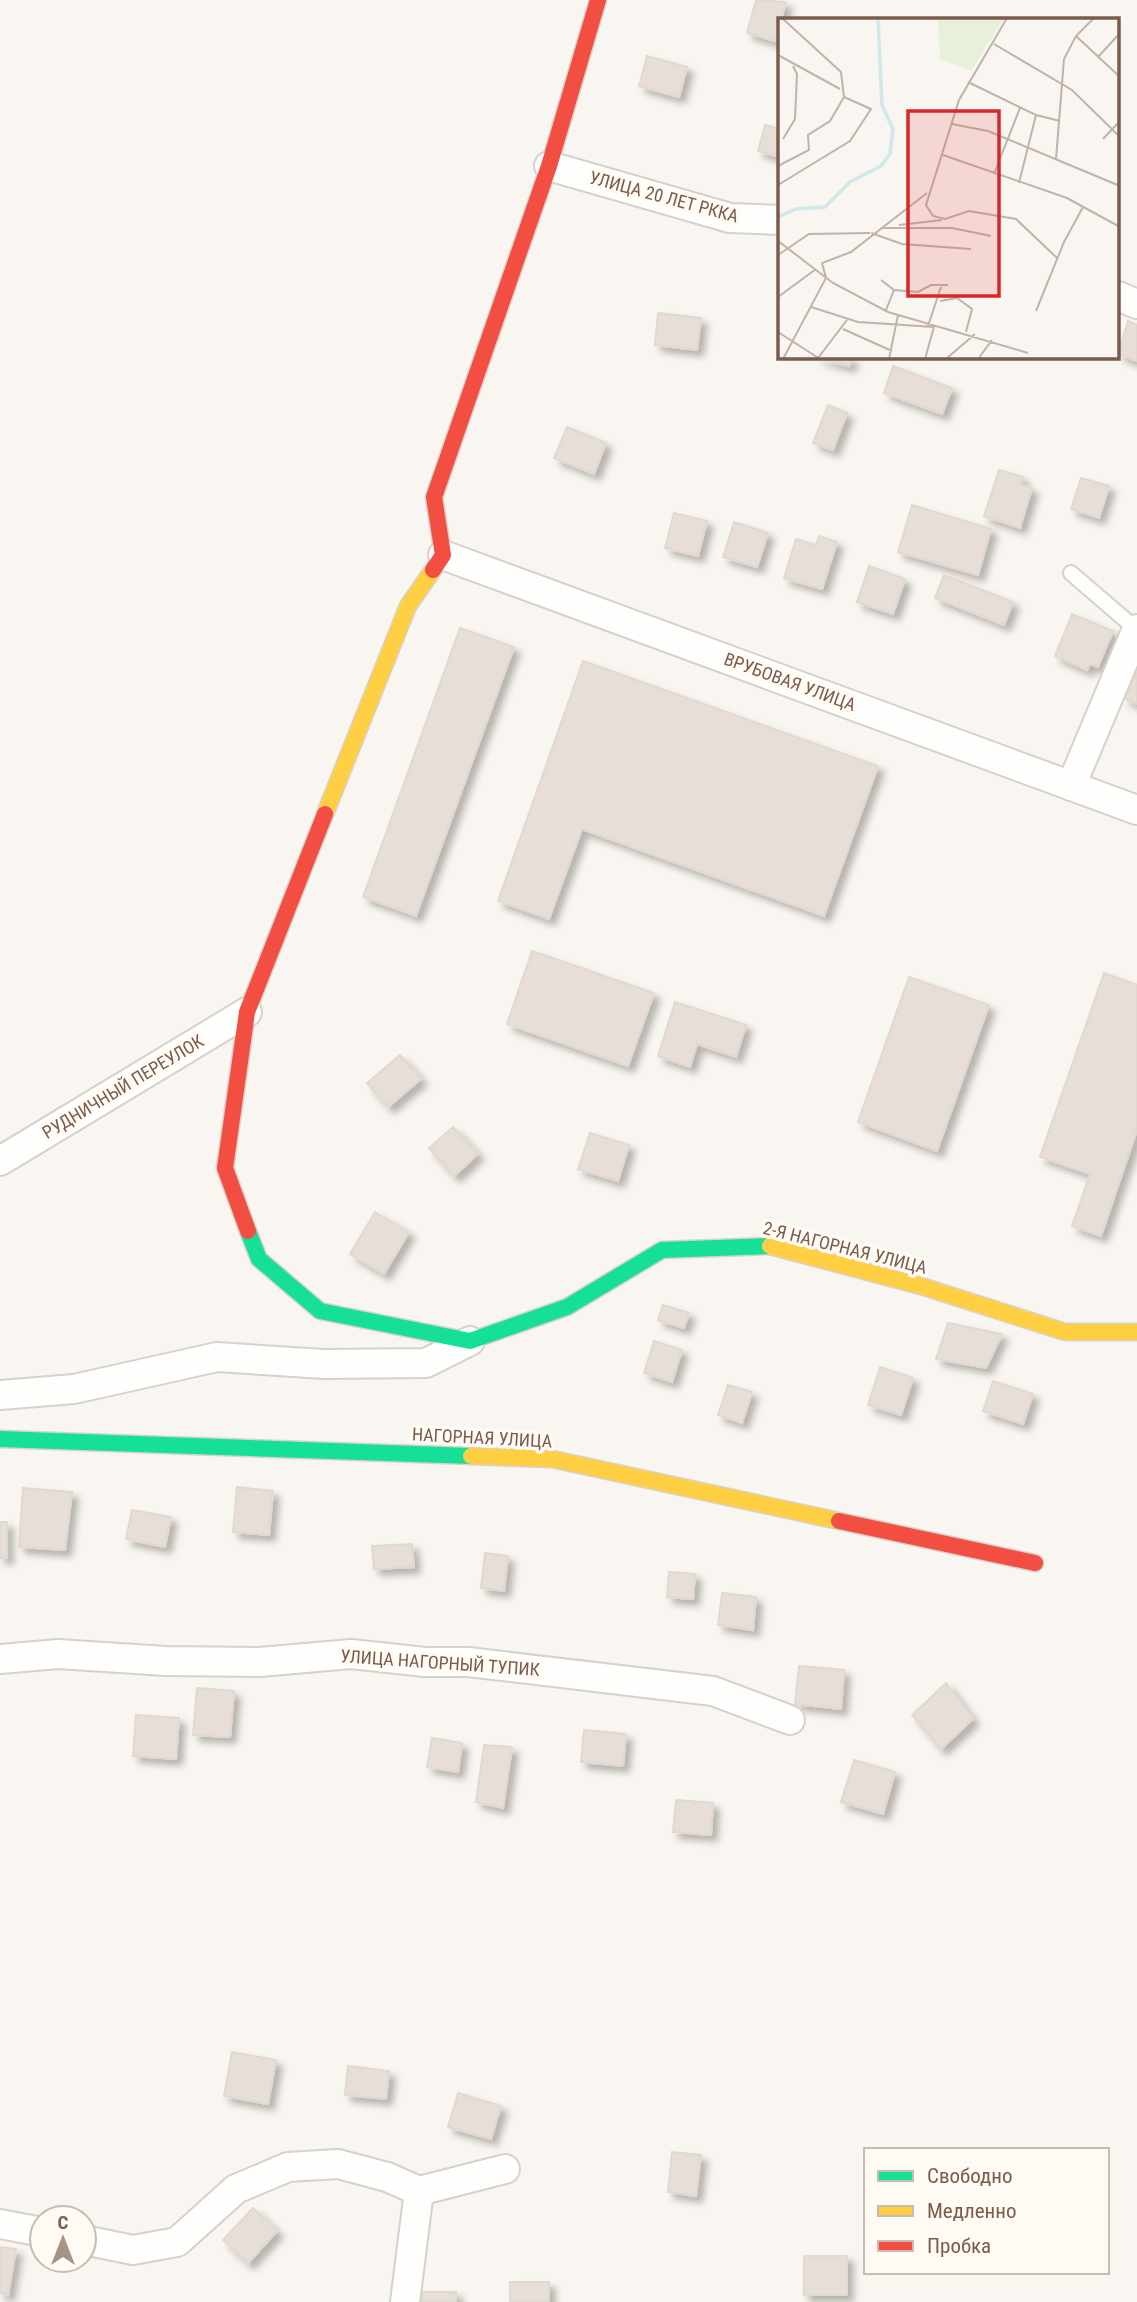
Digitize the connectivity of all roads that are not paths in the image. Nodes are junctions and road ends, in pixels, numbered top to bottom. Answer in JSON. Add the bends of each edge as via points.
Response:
{"nodes":[{"id":1,"x":598,"y":0,"type":"edge"},
{"id":2,"x":549,"y":166,"type":"junction"},
{"id":3,"x":778,"y":219,"type":"edge"},
{"id":4,"x":1120,"y":297,"type":"edge"},
{"id":5,"x":1137,"y":304,"type":"edge"},
{"id":6,"x":443,"y":555,"type":"junction"},
{"id":7,"x":1071,"y":573,"type":"dead end"},
{"id":8,"x":1137,"y":629,"type":"edge"},
{"id":9,"x":1071,"y":786,"type":"junction"},
{"id":10,"x":1137,"y":810,"type":"edge"},
{"id":11,"x":247,"y":1012,"type":"junction"},
{"id":12,"x":0,"y":1161,"type":"edge"},
{"id":13,"x":1137,"y":1332,"type":"edge"},
{"id":14,"x":470,"y":1341,"type":"junction"},
{"id":15,"x":0,"y":1395,"type":"edge"},
{"id":16,"x":0,"y":1439,"type":"edge"},
{"id":17,"x":1035,"y":1563,"type":"dead end"},
{"id":18,"x":0,"y":1659,"type":"edge"},
{"id":19,"x":790,"y":1720,"type":"dead end"},
{"id":20,"x":505,"y":2169,"type":"dead end"},
{"id":21,"x":419,"y":2191,"type":"junction"},
{"id":22,"x":0,"y":2224,"type":"edge"},
{"id":23,"x":28,"y":2229,"type":"edge"},
{"id":24,"x":98,"y":2243,"type":"edge"},
{"id":25,"x":405,"y":2302,"type":"edge"}],
"edges":[{"from":1,"to":2,"type":"street"},
{"from":2,"to":3,"type":"street","name":"УЛИЦА 20 ЛЕТ РККА","via":[[730,218]]},
{"from":2,"to":6,"type":"street","via":[[434,498]]},
{"from":4,"to":5,"type":"street"},
{"from":6,"to":9,"type":"street","name":"ВРУБОВАЯ УЛИЦА"},
{"from":6,"to":11,"type":"street","via":[[408,606]]},
{"from":7,"to":8,"type":"lane"},
{"from":8,"to":9,"type":"street"},
{"from":9,"to":10,"type":"street","name":"ВРУБОВАЯ УЛИЦА"},
{"from":11,"to":12,"type":"street","name":"РУДНИЧНЫЙ ПЕРЕУЛОК"},
{"from":11,"to":14,"type":"street","via":[[225,1168],[259,1259],[320,1311]]},
{"from":13,"to":14,"type":"street","name":"2-Я НАГОРНАЯ УЛИЦА","via":[[1065,1332],[921,1286],[762,1244],[662,1250],[567,1307]]},
{"from":14,"to":15,"type":"street","via":[[426,1363],[324,1364],[217,1357],[74,1390]]},
{"from":16,"to":17,"type":"street","name":"НАГОРНАЯ УЛИЦА","via":[[552,1459]]},
{"from":18,"to":19,"type":"street","name":"УЛИЦА НАГОРНЫЙ ТУПИК","via":[[58,1654],[260,1662],[351,1654],[468,1662],[713,1691]]},
{"from":20,"to":21,"type":"street"},
{"from":21,"to":24,"type":"street","via":[[338,2164],[288,2167],[236,2189],[177,2242],[133,2250]]},
{"from":21,"to":25,"type":"street"},
{"from":22,"to":23,"type":"street"}]}
